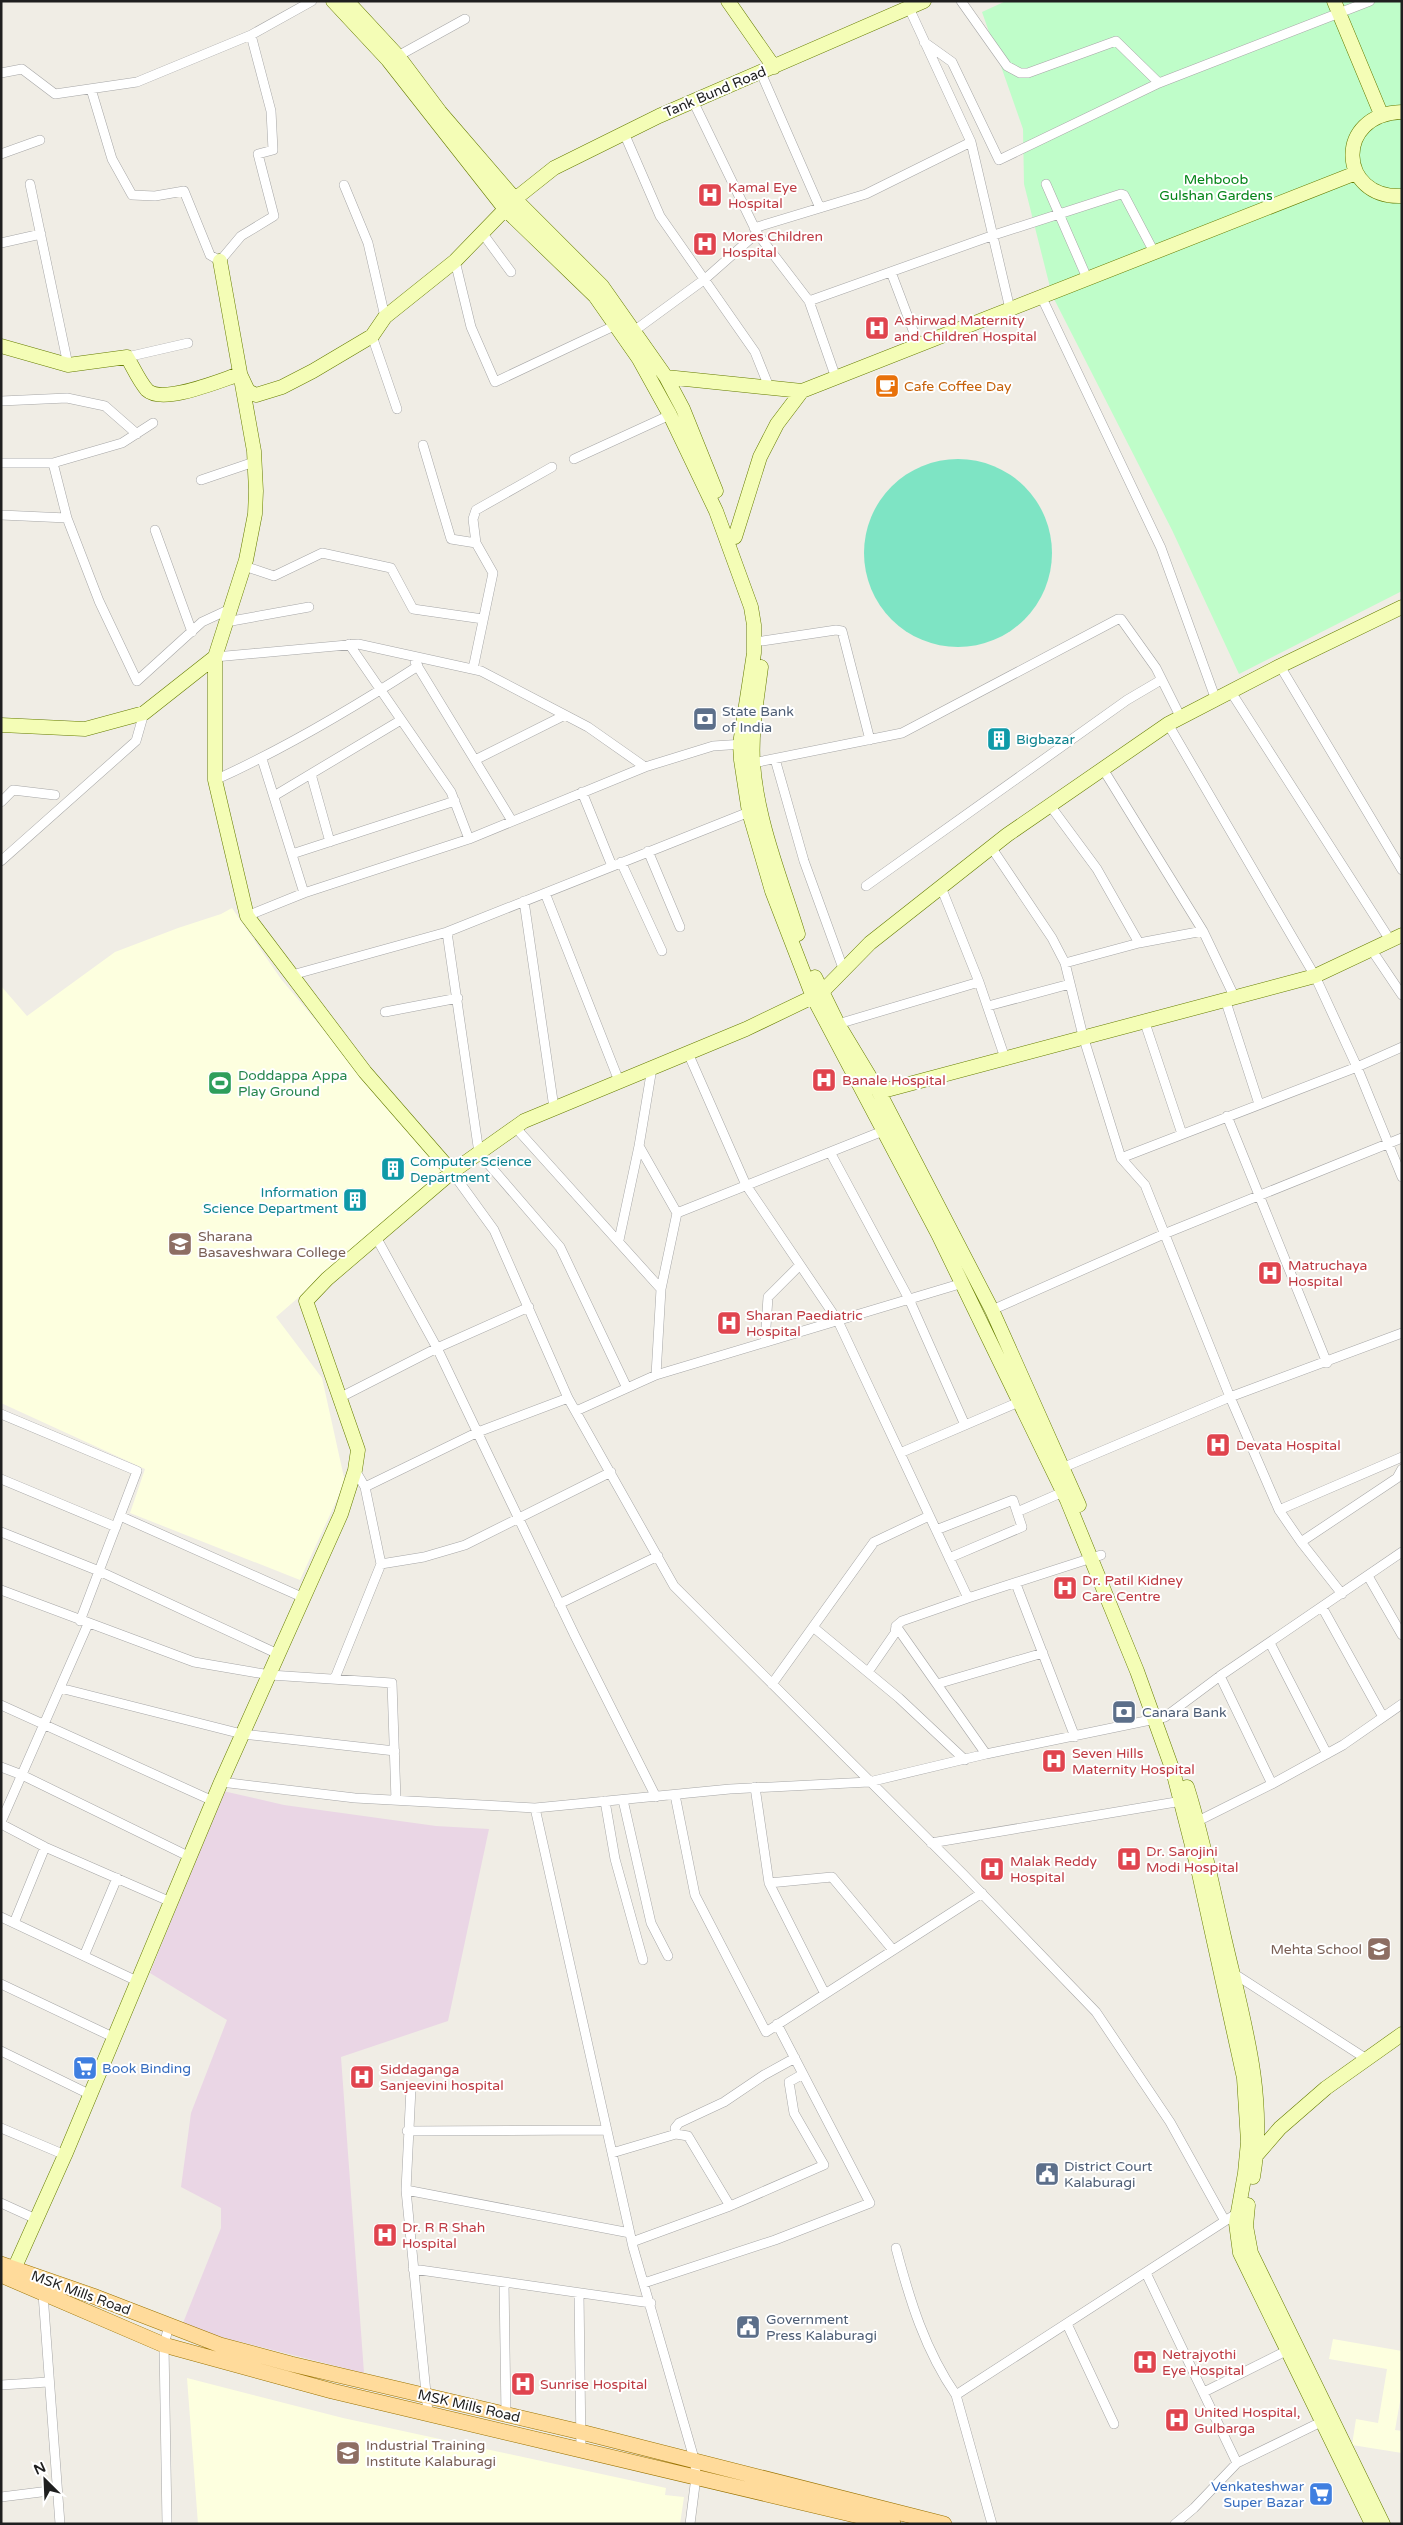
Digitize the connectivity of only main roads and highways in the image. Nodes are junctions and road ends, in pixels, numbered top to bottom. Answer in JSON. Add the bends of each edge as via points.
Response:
{"nodes":[{"id":1,"x":333,"y":1,"type":"edge"},
{"id":2,"x":347,"y":1,"type":"edge"},
{"id":3,"x":728,"y":1,"type":"edge"},
{"id":4,"x":924,"y":1,"type":"edge"},
{"id":5,"x":1336,"y":8,"type":"edge"},
{"id":6,"x":767,"y":70,"type":"junction"},
{"id":7,"x":1402,"y":112,"type":"edge"},
{"id":8,"x":1381,"y":114,"type":"junction"},
{"id":9,"x":1356,"y":173,"type":"junction"},
{"id":10,"x":1402,"y":196,"type":"edge"},
{"id":11,"x":510,"y":204,"type":"junction"},
{"id":12,"x":220,"y":261,"type":"road end"},
{"id":13,"x":1,"y":346,"type":"edge"},
{"id":14,"x":240,"y":374,"type":"junction"},
{"id":15,"x":666,"y":377,"type":"junction"},
{"id":16,"x":802,"y":391,"type":"junction"},
{"id":17,"x":735,"y":537,"type":"junction"},
{"id":18,"x":1402,"y":607,"type":"edge"},
{"id":19,"x":214,"y":657,"type":"junction"},
{"id":20,"x":1,"y":725,"type":"edge"},
{"id":21,"x":747,"y":744,"type":"junction"},
{"id":22,"x":1396,"y":937,"type":"edge"},
{"id":23,"x":817,"y":995,"type":"junction"},
{"id":24,"x":879,"y":1092,"type":"junction"},
{"id":25,"x":452,"y":1172,"type":"junction"},
{"id":26,"x":1058,"y":1470,"type":"junction"},
{"id":27,"x":1096,"y":1557,"type":"junction"},
{"id":28,"x":1160,"y":1718,"type":"junction"},
{"id":29,"x":1192,"y":1823,"type":"junction"},
{"id":30,"x":1226,"y":1974,"type":"junction"},
{"id":31,"x":1402,"y":2034,"type":"edge"},
{"id":32,"x":1256,"y":2156,"type":"junction"},
{"id":33,"x":1246,"y":2167,"type":"junction"},
{"id":34,"x":1242,"y":2211,"type":"junction"},
{"id":35,"x":6,"y":2272,"type":"edge"},
{"id":36,"x":696,"y":2469,"type":"junction"},
{"id":37,"x":886,"y":2523,"type":"edge"},
{"id":38,"x":944,"y":2524,"type":"edge"},
{"id":39,"x":1372,"y":2524,"type":"edge"},
{"id":40,"x":1383,"y":2524,"type":"edge"}],
"edges":[{"from":1,"to":11,"type":"main road","via":[[388,60]]},
{"from":2,"to":11,"type":"main road","via":[[398,56]]},
{"from":3,"to":6,"type":"main road"},
{"from":4,"to":6,"type":"main road","name":"Tank Bund Road"},
{"from":5,"to":8,"type":"main road"},
{"from":6,"to":11,"type":"main road","name":"Tank Bund Road","via":[[624,133],[554,168]]},
{"from":7,"to":8,"type":"main road"},
{"from":8,"to":9,"type":"main road","via":[[1365,124],[1355,138],[1352,155]]},
{"from":9,"to":10,"type":"main road","via":[[1368,188],[1387,197]]},
{"from":9,"to":16,"type":"main road"},
{"from":11,"to":14,"type":"main road","name":"Tank Bund Road","via":[[455,261],[385,317],[372,336],[314,371],[268,392],[256,395],[248,391]]},
{"from":11,"to":15,"type":"main road","via":[[602,286]]},
{"from":11,"to":21,"type":"main road","via":[[580,280],[639,359],[716,511],[751,606],[754,625]]},
{"from":12,"to":14,"type":"main road"},
{"from":13,"to":14,"type":"main road","via":[[68,365],[127,357],[148,390],[156,395],[181,392]]},
{"from":14,"to":19,"type":"main road","via":[[254,462],[255,514],[244,566]]},
{"from":15,"to":16,"type":"main road"},
{"from":15,"to":17,"type":"main road","via":[[684,409]]},
{"from":16,"to":17,"type":"main road","via":[[777,424],[760,457]]},
{"from":17,"to":21,"type":"main road","via":[[760,616],[762,641]]},
{"from":18,"to":23,"type":"main road","via":[[1168,724],[991,847],[870,943]]},
{"from":19,"to":20,"type":"main road","via":[[144,713],[85,729]]},
{"from":19,"to":25,"type":"main road","via":[[215,780],[247,916],[365,1072]]},
{"from":21,"to":23,"type":"main road","via":[[761,813]]},
{"from":21,"to":23,"type":"main road","via":[[744,787],[749,812],[772,891]]},
{"from":22,"to":24,"type":"main road","via":[[1315,976]]},
{"from":23,"to":24,"type":"main road"},
{"from":23,"to":25,"type":"main road","via":[[746,1029],[524,1121]]},
{"from":23,"to":26,"type":"main road","via":[[882,1131],[963,1283],[1019,1402]]},
{"from":24,"to":26,"type":"main road","via":[[992,1310]]},
{"from":25,"to":35,"type":"main road","via":[[327,1279],[306,1301],[358,1450],[355,1470],[341,1514],[221,1782],[91,2095],[36,2219]]},
{"from":26,"to":27,"type":"main road"},
{"from":26,"to":27,"type":"main road","via":[[1063,1492]]},
{"from":27,"to":28,"type":"main road"},
{"from":28,"to":29,"type":"main road"},
{"from":28,"to":29,"type":"main road","via":[[1182,1801]]},
{"from":29,"to":30,"type":"main road"},
{"from":30,"to":32,"type":"main road","via":[[1255,2076]]},
{"from":30,"to":33,"type":"main road","via":[[1244,2078]]},
{"from":31,"to":32,"type":"main road","via":[[1326,2088],[1280,2128]]},
{"from":32,"to":33,"type":"main road"},
{"from":32,"to":34,"type":"main road"},
{"from":33,"to":34,"type":"main road"},
{"from":34,"to":39,"type":"main road","via":[[1236,2233],[1240,2253]]},
{"from":34,"to":40,"type":"main road","via":[[1251,2254]]},
{"from":35,"to":36,"type":"main road","name":"MSK Mills Road","via":[[93,2296],[229,2347],[581,2432]]},
{"from":35,"to":36,"type":"main road","name":"MSK Mills Road","via":[[43,2294],[164,2345],[332,2391],[581,2450]]},
{"from":36,"to":37,"type":"main road","name":"MSK Mills Road"},
{"from":36,"to":38,"type":"main road","name":"MSK Mills Road"}]}
